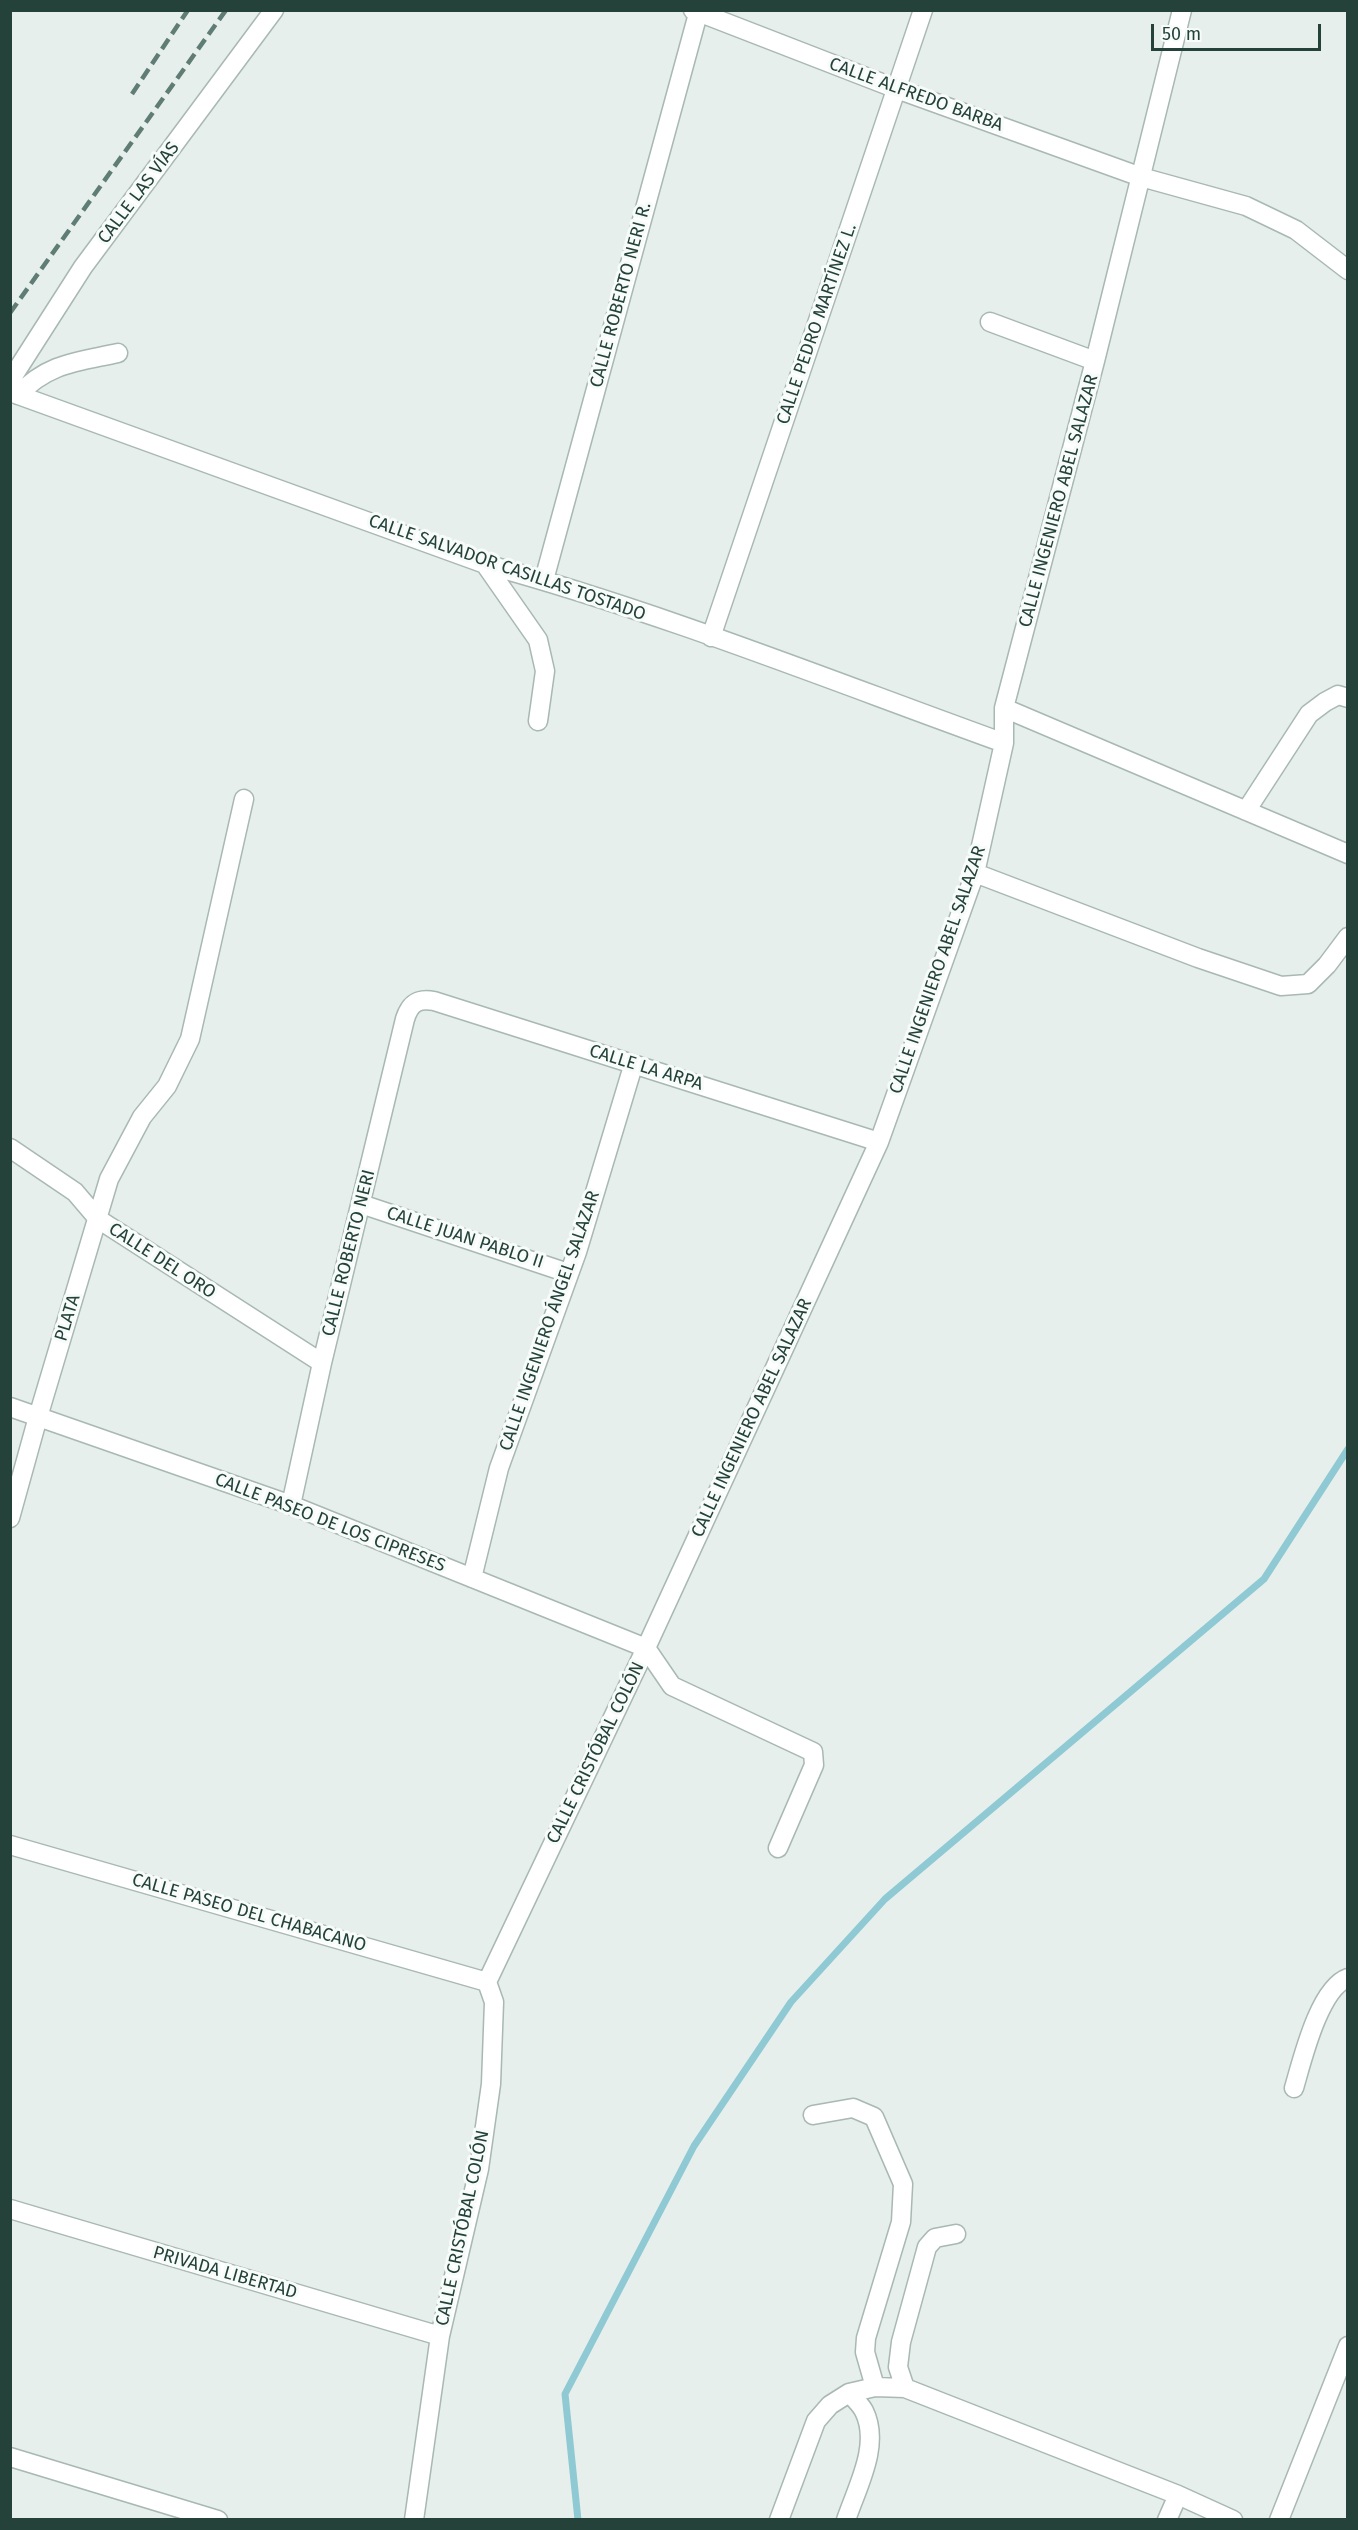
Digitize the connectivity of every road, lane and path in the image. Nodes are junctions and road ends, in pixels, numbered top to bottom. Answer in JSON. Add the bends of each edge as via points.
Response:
{"nodes":[{"id":1,"x":274,"y":10,"type":"edge"},
{"id":2,"x":923,"y":10,"type":"edge"},
{"id":3,"x":1182,"y":10,"type":"edge"},
{"id":4,"x":697,"y":11,"type":"edge"},
{"id":5,"x":897,"y":89,"type":"junction"},
{"id":6,"x":1141,"y":177,"type":"junction"},
{"id":7,"x":1347,"y":270,"type":"edge"},
{"id":8,"x":990,"y":322,"type":"dead end"},
{"id":9,"x":118,"y":353,"type":"dead end"},
{"id":10,"x":1095,"y":361,"type":"junction"},
{"id":11,"x":13,"y":389,"type":"edge"},
{"id":12,"x":485,"y":564,"type":"junction"},
{"id":13,"x":544,"y":580,"type":"junction"},
{"id":14,"x":711,"y":637,"type":"junction"},
{"id":15,"x":1344,"y":695,"type":"edge"},
{"id":16,"x":1004,"y":708,"type":"junction"},
{"id":17,"x":538,"y":721,"type":"dead end"},
{"id":18,"x":1004,"y":743,"type":"junction"},
{"id":19,"x":244,"y":799,"type":"dead end"},
{"id":20,"x":1245,"y":811,"type":"junction"},
{"id":21,"x":1347,"y":854,"type":"edge"},
{"id":22,"x":975,"y":873,"type":"junction"},
{"id":23,"x":1347,"y":937,"type":"edge"},
{"id":24,"x":413,"y":1003,"type":"joint"},
{"id":25,"x":633,"y":1066,"type":"junction"},
{"id":26,"x":879,"y":1142,"type":"junction"},
{"id":27,"x":10,"y":1148,"type":"edge"},
{"id":28,"x":361,"y":1204,"type":"junction"},
{"id":29,"x":98,"y":1219,"type":"junction"},
{"id":30,"x":568,"y":1273,"type":"junction"},
{"id":31,"x":322,"y":1363,"type":"junction"},
{"id":32,"x":10,"y":1407,"type":"edge"},
{"id":33,"x":38,"y":1417,"type":"junction"},
{"id":34,"x":291,"y":1505,"type":"junction"},
{"id":35,"x":10,"y":1518,"type":"edge"},
{"id":36,"x":472,"y":1578,"type":"junction"},
{"id":37,"x":646,"y":1648,"type":"junction"},
{"id":38,"x":10,"y":1845,"type":"edge"},
{"id":39,"x":778,"y":1848,"type":"dead end"},
{"id":40,"x":1347,"y":1978,"type":"edge"},
{"id":41,"x":487,"y":1982,"type":"junction"},
{"id":42,"x":1293,"y":2088,"type":"dead end"},
{"id":43,"x":813,"y":2115,"type":"dead end"},
{"id":44,"x":10,"y":2210,"type":"edge"},
{"id":45,"x":956,"y":2234,"type":"dead end"},
{"id":46,"x":440,"y":2336,"type":"junction"},
{"id":47,"x":1347,"y":2346,"type":"edge"},
{"id":48,"x":874,"y":2387,"type":"junction"},
{"id":49,"x":905,"y":2388,"type":"junction"},
{"id":50,"x":849,"y":2393,"type":"junction"},
{"id":51,"x":10,"y":2457,"type":"edge"},
{"id":52,"x":1178,"y":2495,"type":"junction"},
{"id":53,"x":218,"y":2520,"type":"edge"},
{"id":54,"x":414,"y":2520,"type":"edge"},
{"id":55,"x":779,"y":2520,"type":"edge"},
{"id":56,"x":846,"y":2520,"type":"edge"},
{"id":57,"x":1167,"y":2520,"type":"edge"},
{"id":58,"x":1233,"y":2520,"type":"edge"},
{"id":59,"x":1279,"y":2520,"type":"edge"}],
"edges":[{"from":1,"to":11,"type":"street","name":"CALLE LAS VÍAS","via":[[83,267]]},
{"from":2,"to":5,"type":"street","name":"CALLE PEDRO MARTÍNEZ L."},
{"from":3,"to":6,"type":"street","name":"CALLE INGENIERO ABEL SALAZAR"},
{"from":4,"to":5,"type":"street","name":"CALLE ALFREDO BARBA"},
{"from":4,"to":13,"type":"street","name":"CALLE ROBERTO NERI R."},
{"from":5,"to":6,"type":"street","name":"CALLE ALFREDO BARBA"},
{"from":5,"to":14,"type":"street","name":"CALLE PEDRO MARTÍNEZ L."},
{"from":6,"to":7,"type":"street","name":"CALLE ALFREDO BARBA","via":[[1246,206],[1296,230]]},
{"from":6,"to":10,"type":"street","name":"CALLE INGENIERO ABEL SALAZAR"},
{"from":8,"to":10,"type":"street"},
{"from":9,"to":11,"type":"street","via":[[52,368]]},
{"from":10,"to":16,"type":"street","name":"CALLE INGENIERO ABEL SALAZAR"},
{"from":11,"to":12,"type":"street","name":"CALLE SALVADOR CASILLAS TOSTADO"},
{"from":12,"to":13,"type":"street","name":"CALLE SALVADOR CASILLAS TOSTADO"},
{"from":12,"to":17,"type":"street","via":[[538,640],[545,671]]},
{"from":13,"to":14,"type":"street","name":"CALLE SALVADOR CASILLAS TOSTADO"},
{"from":14,"to":18,"type":"street","name":"CALLE SALVADOR CASILLAS TOSTADO"},
{"from":15,"to":20,"type":"street","via":[[1324,702],[1309,714]]},
{"from":16,"to":18,"type":"street","name":"CALLE INGENIERO ABEL SALAZAR"},
{"from":16,"to":20,"type":"street"},
{"from":18,"to":22,"type":"street","name":"CALLE INGENIERO ABEL SALAZAR"},
{"from":19,"to":29,"type":"street","name":"PLATA","via":[[190,1040],[167,1086],[142,1117],[109,1179]]},
{"from":20,"to":21,"type":"street"},
{"from":22,"to":23,"type":"street","via":[[1281,986],[1308,984]]},
{"from":22,"to":26,"type":"street","name":"CALLE INGENIERO ABEL SALAZAR"},
{"from":24,"to":25,"type":"street","name":"CALLE LA ARPA","via":[[434,1000]]},
{"from":24,"to":28,"type":"street","name":"CALLE ROBERTO NERI","via":[[407,1010]]},
{"from":25,"to":26,"type":"street","name":"CALLE LA ARPA","via":[[648,1067]]},
{"from":25,"to":30,"type":"street","name":"CALLE INGENIERO ÁNGEL SALAZAR"},
{"from":26,"to":37,"type":"street","name":"CALLE INGENIERO ABEL SALAZAR"},
{"from":27,"to":29,"type":"street","name":"CALLE DEL ORO","via":[[75,1192]]},
{"from":28,"to":30,"type":"street","name":"CALLE JUAN PABLO II"},
{"from":28,"to":31,"type":"street","name":"CALLE ROBERTO NERI"},
{"from":29,"to":31,"type":"street","name":"CALLE DEL ORO"},
{"from":29,"to":33,"type":"street","name":"PLATA"},
{"from":30,"to":36,"type":"street","name":"CALLE INGENIERO ÁNGEL SALAZAR","via":[[499,1468]]},
{"from":31,"to":34,"type":"street","name":"CALLE ROBERTO NERI"},
{"from":32,"to":33,"type":"street","name":"CALLE PASEO DE LOS CIPRESES"},
{"from":33,"to":34,"type":"street","name":"CALLE PASEO DE LOS CIPRESES"},
{"from":33,"to":35,"type":"street","name":"PLATA"},
{"from":34,"to":36,"type":"street","name":"CALLE PASEO DE LOS CIPRESES"},
{"from":36,"to":37,"type":"street","name":"CALLE PASEO DE LOS CIPRESES"},
{"from":37,"to":39,"type":"street","via":[[676,1688],[813,1752],[814,1765]]},
{"from":37,"to":41,"type":"street","name":"CALLE CRISTÓBAL COLÓN"},
{"from":38,"to":41,"type":"street","name":"CALLE PASEO DEL CHABACANO"},
{"from":40,"to":42,"type":"street","via":[[1339,1981],[1315,2019]]},
{"from":41,"to":46,"type":"street","name":"CALLE CRISTÓBAL COLÓN","via":[[494,2002],[491,2084],[479,2169]]},
{"from":43,"to":48,"type":"street","via":[[853,2108],[874,2117],[903,2184],[901,2222],[866,2338],[865,2352]]},
{"from":44,"to":46,"type":"street","name":"PRIVADA LIBERTAD"},
{"from":45,"to":49,"type":"street","via":[[935,2238],[927,2247],[901,2342],[898,2367]]},
{"from":46,"to":54,"type":"street","name":"CALLE CRISTÓBAL COLÓN"},
{"from":47,"to":59,"type":"street"},
{"from":48,"to":49,"type":"street"},
{"from":48,"to":50,"type":"street"},
{"from":49,"to":52,"type":"street"},
{"from":50,"to":55,"type":"street","via":[[830,2405],[816,2421]]},
{"from":50,"to":56,"type":"street","via":[[864,2411],[869,2452]]},
{"from":51,"to":53,"type":"street"},
{"from":52,"to":57,"type":"street"},
{"from":52,"to":58,"type":"street"}]}
